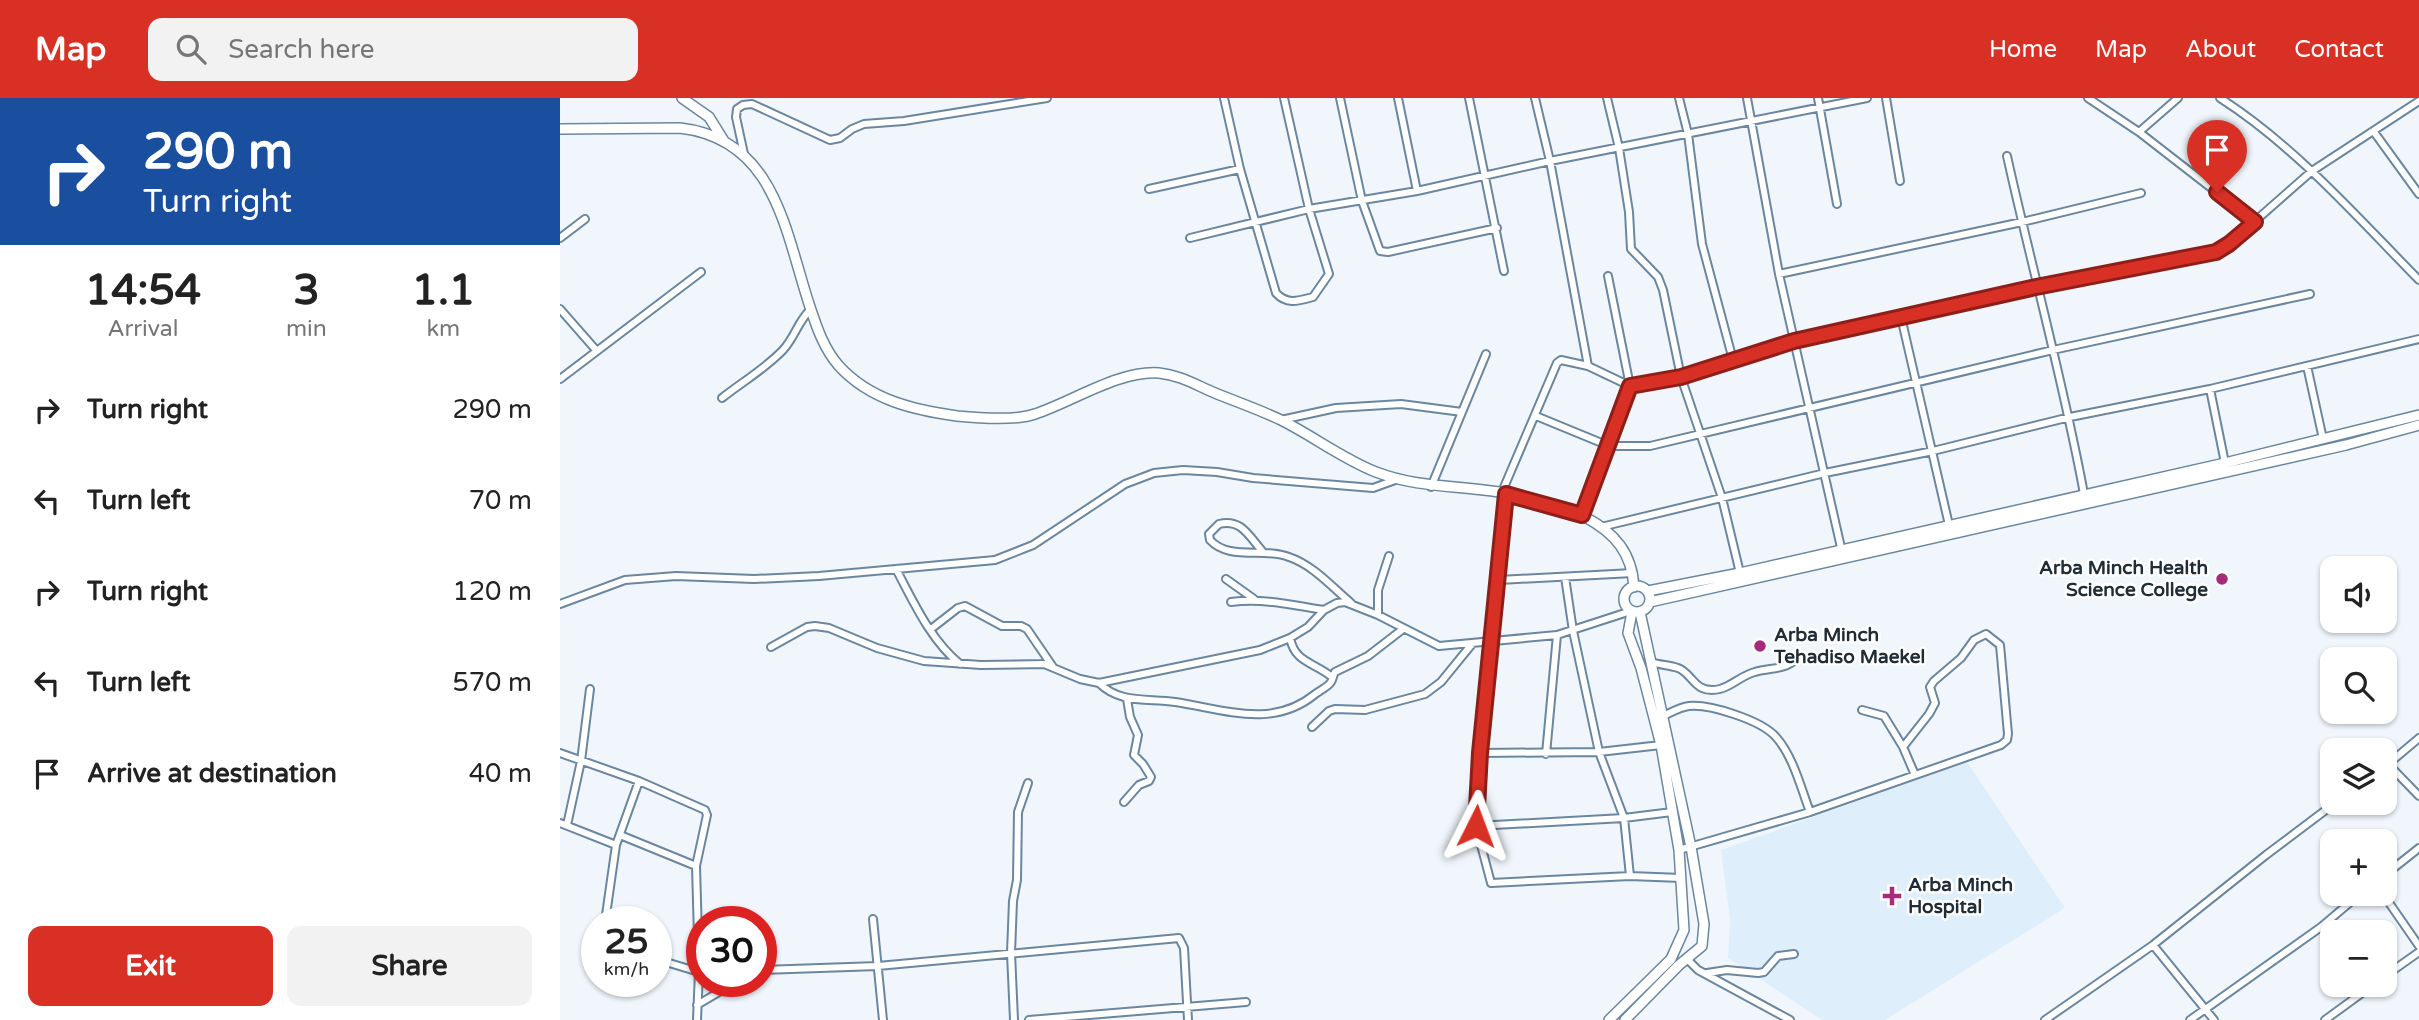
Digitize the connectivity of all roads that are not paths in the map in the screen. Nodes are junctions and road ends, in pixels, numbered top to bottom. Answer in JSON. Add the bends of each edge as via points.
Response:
{"nodes":[{"id":1,"x":682,"y":98,"type":"edge"},
{"id":2,"x":1047,"y":98,"type":"edge"},
{"id":3,"x":1224,"y":98,"type":"edge"},
{"id":4,"x":1284,"y":98,"type":"edge"},
{"id":5,"x":1339,"y":98,"type":"edge"},
{"id":6,"x":1398,"y":98,"type":"edge"},
{"id":7,"x":1469,"y":98,"type":"edge"},
{"id":8,"x":1535,"y":98,"type":"edge"},
{"id":9,"x":1608,"y":98,"type":"edge"},
{"id":10,"x":1679,"y":98,"type":"edge"},
{"id":11,"x":1747,"y":98,"type":"edge"},
{"id":12,"x":1818,"y":98,"type":"edge"},
{"id":13,"x":1867,"y":98,"type":"edge"},
{"id":14,"x":1886,"y":98,"type":"edge"},
{"id":15,"x":2088,"y":98,"type":"edge"},
{"id":16,"x":2178,"y":98,"type":"edge"},
{"id":17,"x":2220,"y":98,"type":"edge"},
{"id":18,"x":2232,"y":98,"type":"edge"},
{"id":19,"x":2419,"y":102,"type":"edge"},
{"id":20,"x":1819,"y":108,"type":"junction"},
{"id":21,"x":2238,"y":110,"type":"junction"},
{"id":22,"x":1751,"y":122,"type":"junction"},
{"id":23,"x":560,"y":129,"type":"edge"},
{"id":24,"x":2138,"y":132,"type":"junction"},
{"id":25,"x":2374,"y":132,"type":"junction"},
{"id":26,"x":1688,"y":134,"type":"junction"},
{"id":27,"x":725,"y":142,"type":"junction"},
{"id":28,"x":1619,"y":148,"type":"junction"},
{"id":29,"x":744,"y":153,"type":"junction"},
{"id":30,"x":2007,"y":156,"type":"dead end"},
{"id":31,"x":1550,"y":161,"type":"junction"},
{"id":32,"x":1240,"y":169,"type":"junction"},
{"id":33,"x":2312,"y":172,"type":"junction"},
{"id":34,"x":1484,"y":175,"type":"junction"},
{"id":35,"x":1900,"y":181,"type":"dead end"},
{"id":36,"x":1149,"y":189,"type":"dead end"},
{"id":37,"x":1417,"y":191,"type":"junction"},
{"id":38,"x":2141,"y":193,"type":"dead end"},
{"id":39,"x":2419,"y":194,"type":"edge"},
{"id":40,"x":1362,"y":201,"type":"junction"},
{"id":41,"x":1837,"y":204,"type":"dead end"},
{"id":42,"x":1309,"y":209,"type":"junction"},
{"id":43,"x":584,"y":219,"type":"dead end"},
{"id":44,"x":2022,"y":222,"type":"junction"},
{"id":45,"x":2255,"y":222,"type":"junction"},
{"id":46,"x":1255,"y":223,"type":"junction"},
{"id":47,"x":1497,"y":228,"type":"junction"},
{"id":48,"x":560,"y":238,"type":"edge"},
{"id":49,"x":1190,"y":238,"type":"dead end"},
{"id":50,"x":1504,"y":271,"type":"dead end"},
{"id":51,"x":701,"y":272,"type":"dead end"},
{"id":52,"x":1779,"y":274,"type":"junction"},
{"id":53,"x":1608,"y":276,"type":"dead end"},
{"id":54,"x":2419,"y":280,"type":"edge"},
{"id":55,"x":2036,"y":287,"type":"junction"},
{"id":56,"x":2310,"y":294,"type":"dead end"},
{"id":57,"x":560,"y":309,"type":"edge"},
{"id":58,"x":811,"y":309,"type":"junction"},
{"id":59,"x":1901,"y":317,"type":"junction"},
{"id":60,"x":2419,"y":339,"type":"edge"},
{"id":61,"x":1794,"y":341,"type":"junction"},
{"id":62,"x":596,"y":350,"type":"junction"},
{"id":63,"x":2053,"y":350,"type":"junction"},
{"id":64,"x":1486,"y":354,"type":"dead end"},
{"id":65,"x":1733,"y":360,"type":"junction"},
{"id":66,"x":1588,"y":366,"type":"junction"},
{"id":67,"x":2307,"y":366,"type":"junction"},
{"id":68,"x":1681,"y":377,"type":"junction"},
{"id":69,"x":560,"y":379,"type":"edge"},
{"id":70,"x":1917,"y":382,"type":"junction"},
{"id":71,"x":1630,"y":386,"type":"junction"},
{"id":72,"x":2210,"y":389,"type":"junction"},
{"id":73,"x":722,"y":398,"type":"dead end"},
{"id":74,"x":1810,"y":408,"type":"junction"},
{"id":75,"x":1462,"y":412,"type":"junction"},
{"id":76,"x":2419,"y":415,"type":"edge"},
{"id":77,"x":1536,"y":416,"type":"junction"},
{"id":78,"x":2070,"y":417,"type":"junction"},
{"id":79,"x":1280,"y":420,"type":"junction"},
{"id":80,"x":2419,"y":425,"type":"edge"},
{"id":81,"x":1700,"y":434,"type":"junction"},
{"id":82,"x":2323,"y":440,"type":"junction"},
{"id":83,"x":1609,"y":446,"type":"junction"},
{"id":84,"x":1933,"y":451,"type":"junction"},
{"id":85,"x":2225,"y":463,"type":"junction"},
{"id":86,"x":1825,"y":474,"type":"junction"},
{"id":87,"x":1399,"y":479,"type":"junction"},
{"id":88,"x":1432,"y":487,"type":"junction"},
{"id":89,"x":1504,"y":493,"type":"junction"},
{"id":90,"x":2084,"y":494,"type":"junction"},
{"id":91,"x":1722,"y":498,"type":"junction"},
{"id":92,"x":1582,"y":515,"type":"junction"},
{"id":93,"x":1949,"y":525,"type":"junction"},
{"id":94,"x":1601,"y":527,"type":"junction"},
{"id":95,"x":1263,"y":552,"type":"junction"},
{"id":96,"x":1843,"y":555,"type":"junction"},
{"id":97,"x":1389,"y":556,"type":"dead end"},
{"id":98,"x":896,"y":569,"type":"junction"},
{"id":99,"x":1633,"y":573,"type":"junction"},
{"id":100,"x":1740,"y":573,"type":"junction"},
{"id":101,"x":1564,"y":578,"type":"junction"},
{"id":102,"x":1226,"y":579,"type":"dead end"},
{"id":103,"x":1499,"y":580,"type":"junction"},
{"id":104,"x":1634,"y":586,"type":"junction"},
{"id":105,"x":1648,"y":591,"type":"junction"},
{"id":106,"x":1254,"y":599,"type":"junction"},
{"id":107,"x":1231,"y":602,"type":"dead end"},
{"id":108,"x":1650,"y":602,"type":"junction"},
{"id":109,"x":560,"y":604,"type":"edge"},
{"id":110,"x":1359,"y":609,"type":"junction"},
{"id":111,"x":1324,"y":610,"type":"junction"},
{"id":112,"x":1634,"y":612,"type":"junction"},
{"id":113,"x":1378,"y":615,"type":"junction"},
{"id":114,"x":931,"y":629,"type":"junction"},
{"id":115,"x":1403,"y":629,"type":"junction"},
{"id":116,"x":1573,"y":631,"type":"junction"},
{"id":117,"x":1557,"y":635,"type":"junction"},
{"id":118,"x":1290,"y":638,"type":"junction"},
{"id":119,"x":1490,"y":641,"type":"junction"},
{"id":120,"x":1472,"y":644,"type":"junction"},
{"id":121,"x":771,"y":648,"type":"dead end"},
{"id":122,"x":1796,"y":659,"type":"dead end"},
{"id":123,"x":1651,"y":662,"type":"junction"},
{"id":124,"x":961,"y":665,"type":"junction"},
{"id":125,"x":1054,"y":667,"type":"junction"},
{"id":126,"x":1332,"y":677,"type":"junction"},
{"id":127,"x":1099,"y":683,"type":"junction"},
{"id":128,"x":590,"y":689,"type":"dead end"},
{"id":129,"x":1126,"y":699,"type":"junction"},
{"id":130,"x":1862,"y":710,"type":"dead end"},
{"id":131,"x":1663,"y":716,"type":"junction"},
{"id":132,"x":1312,"y":727,"type":"dead end"},
{"id":133,"x":2419,"y":738,"type":"edge"},
{"id":134,"x":1661,"y":745,"type":"junction"},
{"id":135,"x":1903,"y":747,"type":"junction"},
{"id":136,"x":1599,"y":752,"type":"junction"},
{"id":137,"x":560,"y":753,"type":"edge"},
{"id":138,"x":1480,"y":753,"type":"junction"},
{"id":139,"x":1546,"y":754,"type":"junction"},
{"id":140,"x":2397,"y":757,"type":"edge"},
{"id":141,"x":581,"y":761,"type":"junction"},
{"id":142,"x":1915,"y":775,"type":"junction"},
{"id":143,"x":2397,"y":775,"type":"edge"},
{"id":144,"x":639,"y":781,"type":"junction"},
{"id":145,"x":1028,"y":783,"type":"dead end"},
{"id":146,"x":2419,"y":796,"type":"edge"},
{"id":147,"x":1124,"y":802,"type":"dead end"},
{"id":148,"x":1672,"y":812,"type":"junction"},
{"id":149,"x":1810,"y":812,"type":"junction"},
{"id":150,"x":2320,"y":814,"type":"edge"},
{"id":151,"x":1624,"y":818,"type":"junction"},
{"id":152,"x":563,"y":824,"type":"edge"},
{"id":153,"x":1476,"y":826,"type":"junction"},
{"id":154,"x":620,"y":835,"type":"junction"},
{"id":155,"x":616,"y":845,"type":"junction"},
{"id":156,"x":1691,"y":847,"type":"junction"},
{"id":157,"x":2419,"y":848,"type":"edge"},
{"id":158,"x":1679,"y":850,"type":"junction"},
{"id":159,"x":2397,"y":865,"type":"edge"},
{"id":160,"x":696,"y":866,"type":"junction"},
{"id":161,"x":1630,"y":876,"type":"junction"},
{"id":162,"x":1681,"y":878,"type":"junction"},
{"id":163,"x":608,"y":906,"type":"edge"},
{"id":164,"x":697,"y":906,"type":"edge"},
{"id":165,"x":2346,"y":906,"type":"edge"},
{"id":166,"x":2391,"y":906,"type":"edge"},
{"id":167,"x":873,"y":919,"type":"dead end"},
{"id":168,"x":2153,"y":945,"type":"junction"},
{"id":169,"x":2419,"y":946,"type":"edge"},
{"id":170,"x":2419,"y":952,"type":"edge"},
{"id":171,"x":1011,"y":953,"type":"junction"},
{"id":172,"x":1794,"y":954,"type":"dead end"},
{"id":173,"x":1687,"y":958,"type":"junction"},
{"id":174,"x":878,"y":967,"type":"junction"},
{"id":175,"x":2397,"y":968,"type":"edge"},
{"id":176,"x":777,"y":970,"type":"edge"},
{"id":177,"x":1707,"y":973,"type":"junction"},
{"id":178,"x":697,"y":997,"type":"edge"},
{"id":179,"x":709,"y":997,"type":"edge"},
{"id":180,"x":2357,"y":997,"type":"edge"},
{"id":181,"x":1246,"y":1002,"type":"dead end"},
{"id":182,"x":697,"y":1004,"type":"junction"},
{"id":183,"x":1187,"y":1005,"type":"junction"},
{"id":184,"x":2205,"y":1009,"type":"junction"},
{"id":185,"x":697,"y":1020,"type":"edge"},
{"id":186,"x":883,"y":1020,"type":"edge"},
{"id":187,"x":1014,"y":1020,"type":"edge"},
{"id":188,"x":1029,"y":1020,"type":"edge"},
{"id":189,"x":1188,"y":1020,"type":"edge"},
{"id":190,"x":1610,"y":1020,"type":"edge"},
{"id":191,"x":1625,"y":1020,"type":"edge"},
{"id":192,"x":1790,"y":1020,"type":"edge"},
{"id":193,"x":2045,"y":1020,"type":"edge"},
{"id":194,"x":2190,"y":1020,"type":"edge"},
{"id":195,"x":2214,"y":1020,"type":"edge"},
{"id":196,"x":2325,"y":1020,"type":"edge"}],
"edges":[{"from":1,"to":27,"type":"main road","via":[[709,117]]},
{"from":2,"to":29,"type":"street","via":[[863,124],[830,140],[752,104],[744,105],[737,109],[736,117]]},
{"from":3,"to":32,"type":"street"},
{"from":4,"to":42,"type":"street"},
{"from":5,"to":40,"type":"street"},
{"from":6,"to":37,"type":"street"},
{"from":7,"to":34,"type":"street"},
{"from":8,"to":31,"type":"street"},
{"from":9,"to":28,"type":"street"},
{"from":10,"to":26,"type":"street"},
{"from":11,"to":22,"type":"street"},
{"from":12,"to":20,"type":"street"},
{"from":13,"to":20,"type":"street"},
{"from":14,"to":35,"type":"street"},
{"from":15,"to":24,"type":"street"},
{"from":16,"to":24,"type":"street"},
{"from":17,"to":21,"type":"street"},
{"from":18,"to":21,"type":"street"},
{"from":19,"to":25,"type":"street"},
{"from":20,"to":22,"type":"street"},
{"from":20,"to":41,"type":"street"},
{"from":21,"to":33,"type":"street"},
{"from":22,"to":26,"type":"street"},
{"from":22,"to":52,"type":"street"},
{"from":23,"to":27,"type":"main road","via":[[680,128]]},
{"from":24,"to":45,"type":"street"},
{"from":25,"to":33,"type":"street"},
{"from":25,"to":39,"type":"street"},
{"from":26,"to":28,"type":"street"},
{"from":26,"to":65,"type":"street","via":[[1702,244]]},
{"from":27,"to":29,"type":"main road"},
{"from":28,"to":31,"type":"street"},
{"from":28,"to":68,"type":"street","via":[[1631,249],[1653,271],[1663,290]]},
{"from":29,"to":58,"type":"main road","via":[[779,205]]},
{"from":30,"to":44,"type":"street"},
{"from":31,"to":34,"type":"street"},
{"from":31,"to":66,"type":"street"},
{"from":32,"to":36,"type":"street"},
{"from":32,"to":46,"type":"street"},
{"from":33,"to":45,"type":"street"},
{"from":33,"to":54,"type":"street"},
{"from":34,"to":37,"type":"street"},
{"from":34,"to":47,"type":"street"},
{"from":37,"to":40,"type":"street"},
{"from":38,"to":44,"type":"street"},
{"from":40,"to":42,"type":"street"},
{"from":40,"to":47,"type":"street","via":[[1380,251]]},
{"from":42,"to":46,"type":"street"},
{"from":42,"to":46,"type":"street","via":[[1329,274],[1313,298],[1293,302],[1276,293]]},
{"from":43,"to":48,"type":"street"},
{"from":44,"to":52,"type":"street"},
{"from":44,"to":55,"type":"street"},
{"from":45,"to":55,"type":"street","via":[[2216,252]]},
{"from":46,"to":49,"type":"street"},
{"from":47,"to":50,"type":"street"},
{"from":51,"to":62,"type":"street"},
{"from":52,"to":61,"type":"street"},
{"from":53,"to":71,"type":"street"},
{"from":55,"to":59,"type":"street"},
{"from":55,"to":63,"type":"street"},
{"from":56,"to":63,"type":"street"},
{"from":57,"to":62,"type":"street"},
{"from":58,"to":73,"type":"street","via":[[782,352]]},
{"from":58,"to":79,"type":"main road","via":[[824,343],[848,375],[893,403],[923,411],[965,417],[1032,416],[1126,378],[1157,373],[1189,380]]},
{"from":59,"to":61,"type":"street"},
{"from":59,"to":70,"type":"street"},
{"from":60,"to":67,"type":"street"},
{"from":61,"to":65,"type":"street"},
{"from":61,"to":74,"type":"street"},
{"from":62,"to":69,"type":"street"},
{"from":63,"to":70,"type":"street"},
{"from":63,"to":78,"type":"street"},
{"from":64,"to":75,"type":"street"},
{"from":65,"to":68,"type":"street"},
{"from":66,"to":71,"type":"street"},
{"from":66,"to":77,"type":"street","via":[[1565,359],[1556,363]]},
{"from":67,"to":72,"type":"street"},
{"from":67,"to":82,"type":"street"},
{"from":68,"to":71,"type":"street"},
{"from":68,"to":81,"type":"street"},
{"from":70,"to":74,"type":"street"},
{"from":70,"to":84,"type":"street"},
{"from":71,"to":83,"type":"street"},
{"from":72,"to":78,"type":"street"},
{"from":72,"to":85,"type":"street"},
{"from":74,"to":81,"type":"street"},
{"from":74,"to":86,"type":"street"},
{"from":75,"to":79,"type":"street","via":[[1401,404],[1336,408]]},
{"from":75,"to":88,"type":"street"},
{"from":76,"to":82,"type":"main road"},
{"from":77,"to":83,"type":"street"},
{"from":77,"to":89,"type":"street"},
{"from":78,"to":84,"type":"street"},
{"from":78,"to":90,"type":"street"},
{"from":79,"to":87,"type":"main road","via":[[1374,471]]},
{"from":80,"to":96,"type":"main road"},
{"from":81,"to":83,"type":"street","via":[[1650,446]]},
{"from":81,"to":91,"type":"street"},
{"from":82,"to":85,"type":"main road"},
{"from":83,"to":92,"type":"street"},
{"from":84,"to":86,"type":"street"},
{"from":84,"to":93,"type":"street"},
{"from":85,"to":90,"type":"main road"},
{"from":86,"to":91,"type":"street"},
{"from":86,"to":96,"type":"street"},
{"from":87,"to":88,"type":"main road"},
{"from":87,"to":98,"type":"street","via":[[1373,488],[1217,472],[1154,473],[1125,484],[1033,545],[995,560]]},
{"from":88,"to":89,"type":"main road"},
{"from":89,"to":92,"type":"main road"},
{"from":89,"to":103,"type":"street"},
{"from":90,"to":93,"type":"main road"},
{"from":91,"to":94,"type":"street"},
{"from":91,"to":100,"type":"street"},
{"from":92,"to":94,"type":"main road"},
{"from":93,"to":96,"type":"main road"},
{"from":94,"to":99,"type":"main road","via":[[1618,541]]},
{"from":95,"to":95,"type":"street","via":[[1222,549],[1209,534],[1219,524],[1233,523]]},
{"from":95,"to":110,"type":"street","via":[[1301,563]]},
{"from":96,"to":100,"type":"main road"},
{"from":96,"to":108,"type":"main road"},
{"from":97,"to":113,"type":"street","via":[[1378,590]]},
{"from":98,"to":109,"type":"street","via":[[754,579],[676,576],[625,580]]},
{"from":98,"to":114,"type":"street"},
{"from":99,"to":101,"type":"street"},
{"from":99,"to":104,"type":"main road"},
{"from":100,"to":105,"type":"main road"},
{"from":101,"to":103,"type":"street"},
{"from":101,"to":116,"type":"street"},
{"from":102,"to":106,"type":"street"},
{"from":103,"to":119,"type":"street"},
{"from":104,"to":105,"type":"main road"},
{"from":104,"to":112,"type":"main road","via":[[1624,596]]},
{"from":105,"to":108,"type":"main road"},
{"from":106,"to":107,"type":"street"},
{"from":106,"to":111,"type":"street"},
{"from":108,"to":112,"type":"main road"},
{"from":110,"to":111,"type":"street","via":[[1345,602]]},
{"from":110,"to":113,"type":"street"},
{"from":111,"to":118,"type":"street"},
{"from":112,"to":116,"type":"street"},
{"from":112,"to":123,"type":"main road"},
{"from":112,"to":134,"type":"main road","via":[[1628,633]]},
{"from":113,"to":115,"type":"street"},
{"from":114,"to":124,"type":"street"},
{"from":114,"to":125,"type":"street","via":[[965,606],[1002,626],[1027,629]]},
{"from":115,"to":120,"type":"street","via":[[1439,646]]},
{"from":115,"to":126,"type":"street"},
{"from":116,"to":117,"type":"street"},
{"from":116,"to":136,"type":"street"},
{"from":117,"to":119,"type":"street"},
{"from":117,"to":139,"type":"street"},
{"from":118,"to":126,"type":"street","via":[[1296,654]]},
{"from":118,"to":127,"type":"street","via":[[1260,650]]},
{"from":119,"to":120,"type":"street"},
{"from":119,"to":138,"type":"street"},
{"from":120,"to":132,"type":"street","via":[[1425,694],[1365,710],[1335,709]]},
{"from":121,"to":124,"type":"street","via":[[815,626],[902,655]]},
{"from":122,"to":123,"type":"street","via":[[1779,669],[1754,672],[1710,690],[1679,668]]},
{"from":123,"to":131,"type":"main road"},
{"from":124,"to":125,"type":"street"},
{"from":125,"to":127,"type":"street","via":[[1080,680]]},
{"from":126,"to":129,"type":"street","via":[[1303,704],[1258,715]]},
{"from":127,"to":129,"type":"street"},
{"from":128,"to":141,"type":"street"},
{"from":129,"to":147,"type":"street","via":[[1138,735],[1134,755],[1151,777]]},
{"from":130,"to":135,"type":"street","via":[[1884,716]]},
{"from":131,"to":149,"type":"street","via":[[1688,706],[1748,718],[1768,730],[1784,749]]},
{"from":131,"to":156,"type":"main road"},
{"from":133,"to":140,"type":"street"},
{"from":134,"to":136,"type":"street"},
{"from":134,"to":148,"type":"main road"},
{"from":135,"to":142,"type":"street"},
{"from":135,"to":142,"type":"street","via":[[1935,703],[1930,687],[1934,681],[1961,659],[1974,639],[1986,634],[1994,639],[2000,645],[2007,740]]},
{"from":136,"to":139,"type":"street"},
{"from":136,"to":151,"type":"street"},
{"from":137,"to":141,"type":"street"},
{"from":138,"to":139,"type":"street"},
{"from":138,"to":153,"type":"street"},
{"from":141,"to":144,"type":"street"},
{"from":141,"to":152,"type":"street"},
{"from":142,"to":149,"type":"street"},
{"from":143,"to":146,"type":"street"},
{"from":144,"to":154,"type":"street"},
{"from":144,"to":160,"type":"street","via":[[705,810]]},
{"from":145,"to":171,"type":"street","via":[[1018,812]]},
{"from":148,"to":151,"type":"street"},
{"from":148,"to":158,"type":"main road"},
{"from":149,"to":156,"type":"street"},
{"from":150,"to":168,"type":"street"},
{"from":151,"to":153,"type":"street"},
{"from":151,"to":161,"type":"street"},
{"from":152,"to":155,"type":"street"},
{"from":153,"to":161,"type":"street","via":[[1491,883]]},
{"from":154,"to":155,"type":"street"},
{"from":154,"to":160,"type":"street"},
{"from":155,"to":163,"type":"street"},
{"from":156,"to":158,"type":"street"},
{"from":156,"to":173,"type":"main road","via":[[1704,924],[1702,946]]},
{"from":157,"to":159,"type":"street"},
{"from":158,"to":162,"type":"main road"},
{"from":160,"to":164,"type":"street"},
{"from":161,"to":162,"type":"street"},
{"from":162,"to":190,"type":"main road","via":[[1684,930],[1678,947]]},
{"from":165,"to":184,"type":"street"},
{"from":166,"to":169,"type":"street"},
{"from":167,"to":174,"type":"street"},
{"from":168,"to":184,"type":"street"},
{"from":168,"to":193,"type":"street"},
{"from":170,"to":175,"type":"street"},
{"from":171,"to":174,"type":"street"},
{"from":171,"to":183,"type":"street","via":[[1179,938],[1184,948]]},
{"from":171,"to":187,"type":"street"},
{"from":172,"to":177,"type":"street","via":[[1778,956],[1764,972]]},
{"from":173,"to":177,"type":"street","via":[[1698,971]]},
{"from":173,"to":191,"type":"main road"},
{"from":174,"to":176,"type":"street"},
{"from":174,"to":186,"type":"street"},
{"from":177,"to":192,"type":"street"},
{"from":178,"to":182,"type":"street"},
{"from":179,"to":182,"type":"street"},
{"from":180,"to":196,"type":"street"},
{"from":181,"to":183,"type":"street"},
{"from":182,"to":185,"type":"street"},
{"from":183,"to":188,"type":"street"},
{"from":183,"to":189,"type":"street"},
{"from":184,"to":194,"type":"street"},
{"from":184,"to":195,"type":"street"}]}
